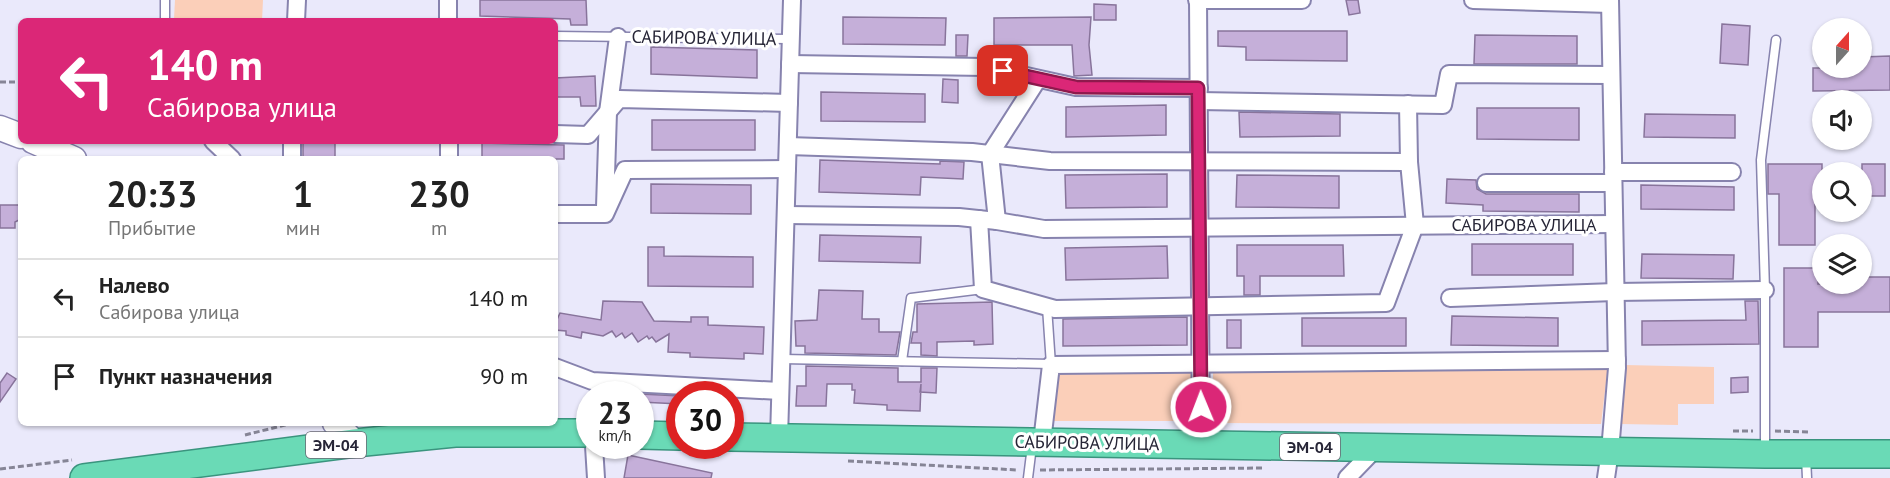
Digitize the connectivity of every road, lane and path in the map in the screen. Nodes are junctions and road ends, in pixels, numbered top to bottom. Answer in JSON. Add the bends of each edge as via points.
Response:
{"nodes":[{"id":1,"x":165,"y":0,"type":"edge"},
{"id":2,"x":297,"y":0,"type":"edge"},
{"id":3,"x":448,"y":0,"type":"edge"},
{"id":4,"x":792,"y":0,"type":"edge"},
{"id":5,"x":1198,"y":0,"type":"edge"},
{"id":6,"x":1302,"y":0,"type":"edge"},
{"id":7,"x":1473,"y":0,"type":"edge"},
{"id":8,"x":1610,"y":2,"type":"edge"},
{"id":9,"x":165,"y":18,"type":"edge"},
{"id":10,"x":296,"y":18,"type":"edge"},
{"id":11,"x":448,"y":18,"type":"edge"},
{"id":12,"x":558,"y":36,"type":"edge"},
{"id":13,"x":618,"y":37,"type":"junction"},
{"id":14,"x":791,"y":39,"type":"junction"},
{"id":15,"x":1776,"y":40,"type":"dead end"},
{"id":16,"x":790,"y":64,"type":"junction"},
{"id":17,"x":1611,"y":75,"type":"junction"},
{"id":18,"x":1038,"y":79,"type":"junction"},
{"id":19,"x":0,"y":82,"type":"edge"},
{"id":20,"x":18,"y":82,"type":"edge"},
{"id":21,"x":1199,"y":94,"type":"junction"},
{"id":22,"x":789,"y":103,"type":"junction"},
{"id":23,"x":1408,"y":104,"type":"junction"},
{"id":24,"x":608,"y":112,"type":"junction"},
{"id":25,"x":0,"y":128,"type":"edge"},
{"id":26,"x":558,"y":134,"type":"edge"},
{"id":27,"x":18,"y":135,"type":"edge"},
{"id":28,"x":40,"y":144,"type":"edge"},
{"id":29,"x":216,"y":144,"type":"edge"},
{"id":30,"x":788,"y":146,"type":"junction"},
{"id":31,"x":990,"y":154,"type":"junction"},
{"id":32,"x":67,"y":156,"type":"edge"},
{"id":33,"x":229,"y":156,"type":"edge"},
{"id":34,"x":1199,"y":160,"type":"junction"},
{"id":35,"x":1409,"y":162,"type":"junction"},
{"id":36,"x":787,"y":169,"type":"junction"},
{"id":37,"x":1732,"y":172,"type":"dead end"},
{"id":38,"x":1613,"y":178,"type":"junction"},
{"id":39,"x":1486,"y":183,"type":"dead end"},
{"id":40,"x":558,"y":214,"type":"edge"},
{"id":41,"x":605,"y":214,"type":"junction"},
{"id":42,"x":786,"y":215,"type":"junction"},
{"id":43,"x":979,"y":219,"type":"junction"},
{"id":44,"x":997,"y":221,"type":"junction"},
{"id":45,"x":1614,"y":224,"type":"junction"},
{"id":46,"x":1416,"y":225,"type":"junction"},
{"id":47,"x":1200,"y":226,"type":"junction"},
{"id":48,"x":983,"y":289,"type":"junction"},
{"id":49,"x":1765,"y":290,"type":"junction"},
{"id":50,"x":1615,"y":292,"type":"junction"},
{"id":51,"x":1450,"y":298,"type":"dead end"},
{"id":52,"x":1047,"y":307,"type":"junction"},
{"id":53,"x":1200,"y":307,"type":"junction"},
{"id":54,"x":782,"y":359,"type":"junction"},
{"id":55,"x":1617,"y":360,"type":"junction"},
{"id":56,"x":902,"y":361,"type":"junction"},
{"id":57,"x":1051,"y":364,"type":"junction"},
{"id":58,"x":1200,"y":364,"type":"junction"},
{"id":59,"x":558,"y":368,"type":"edge"},
{"id":60,"x":780,"y":391,"type":"junction"},
{"id":61,"x":338,"y":426,"type":"edge"},
{"id":62,"x":576,"y":434,"type":"edge"},
{"id":63,"x":744,"y":437,"type":"edge"},
{"id":64,"x":779,"y":438,"type":"junction"},
{"id":65,"x":1038,"y":442,"type":"junction"},
{"id":66,"x":355,"y":443,"type":"junction"},
{"id":67,"x":1201,"y":445,"type":"junction"},
{"id":68,"x":1376,"y":448,"type":"junction"},
{"id":69,"x":1610,"y":451,"type":"junction"},
{"id":70,"x":1765,"y":454,"type":"junction"},
{"id":71,"x":1890,"y":454,"type":"edge"},
{"id":72,"x":595,"y":459,"type":"edge"},
{"id":73,"x":1806,"y":466,"type":"edge"},
{"id":74,"x":84,"y":478,"type":"edge"},
{"id":75,"x":596,"y":478,"type":"edge"},
{"id":76,"x":1028,"y":478,"type":"edge"},
{"id":77,"x":1347,"y":478,"type":"edge"},
{"id":78,"x":1606,"y":478,"type":"edge"}],
"edges":[{"from":1,"to":9,"type":"lane"},
{"from":2,"to":10,"type":"street"},
{"from":3,"to":11,"type":"street"},
{"from":4,"to":14,"type":"street","name":"САБИРОВА УЛИЦА"},
{"from":5,"to":6,"type":"street"},
{"from":5,"to":21,"type":"street"},
{"from":7,"to":8,"type":"street"},
{"from":8,"to":17,"type":"street","name":"САБИРОВА УЛИЦА"},
{"from":12,"to":13,"type":"lane","name":"САБИРОВА УЛИЦА"},
{"from":13,"to":14,"type":"lane","name":"САБИРОВА УЛИЦА"},
{"from":13,"to":24,"type":"street","name":"САБИРОВА УЛИЦА"},
{"from":14,"to":16,"type":"street","name":"САБИРОВА УЛИЦА"},
{"from":15,"to":49,"type":"lane","via":[[1761,160]]},
{"from":16,"to":18,"type":"street","name":"САБИРОВА УЛИЦА","via":[[985,68]]},
{"from":16,"to":22,"type":"street","name":"САБИРОВА УЛИЦА"},
{"from":17,"to":23,"type":"street","name":"САБИРОВА УЛИЦА","via":[[1449,74],[1443,105]]},
{"from":17,"to":38,"type":"street","name":"САБИРОВА УЛИЦА"},
{"from":18,"to":21,"type":"street","name":"САБИРОВА УЛИЦА","via":[[1076,87]]},
{"from":18,"to":31,"type":"street"},
{"from":19,"to":20,"type":"path"},
{"from":21,"to":23,"type":"street","name":"САБИРОВА УЛИЦА"},
{"from":21,"to":34,"type":"street"},
{"from":22,"to":24,"type":"street","via":[[619,99]]},
{"from":22,"to":30,"type":"street","name":"САБИРОВА УЛИЦА"},
{"from":23,"to":35,"type":"street"},
{"from":24,"to":26,"type":"street","via":[[588,135]]},
{"from":24,"to":41,"type":"street","name":"САБИРОВА УЛИЦА"},
{"from":25,"to":27,"type":"main road"},
{"from":28,"to":32,"type":"main road"},
{"from":29,"to":33,"type":"street"},
{"from":30,"to":31,"type":"street"},
{"from":30,"to":36,"type":"street","name":"САБИРОВА УЛИЦА"},
{"from":31,"to":34,"type":"street","via":[[1050,161]]},
{"from":31,"to":44,"type":"street"},
{"from":34,"to":35,"type":"street"},
{"from":34,"to":47,"type":"street"},
{"from":35,"to":46,"type":"street"},
{"from":36,"to":41,"type":"street","via":[[625,170]]},
{"from":36,"to":42,"type":"street","name":"САБИРОВА УЛИЦА"},
{"from":37,"to":38,"type":"street"},
{"from":38,"to":39,"type":"street"},
{"from":38,"to":45,"type":"street","name":"САБИРОВА УЛИЦА"},
{"from":40,"to":41,"type":"street"},
{"from":42,"to":43,"type":"street","name":"САБИРОВА УЛИЦА"},
{"from":42,"to":54,"type":"street","name":"САБИРОВА УЛИЦА"},
{"from":43,"to":44,"type":"street","name":"САБИРОВА УЛИЦА"},
{"from":43,"to":48,"type":"street"},
{"from":44,"to":47,"type":"street","name":"САБИРОВА УЛИЦА","via":[[1044,229]]},
{"from":45,"to":46,"type":"street","name":"САБИРОВА УЛИЦА"},
{"from":45,"to":50,"type":"street","name":"САБИРОВА УЛИЦА"},
{"from":46,"to":47,"type":"street","name":"САБИРОВА УЛИЦА"},
{"from":46,"to":53,"type":"street","via":[[1386,303]]},
{"from":47,"to":53,"type":"street"},
{"from":48,"to":52,"type":"street"},
{"from":48,"to":56,"type":"lane","via":[[911,298]]},
{"from":49,"to":50,"type":"street"},
{"from":49,"to":70,"type":"lane"},
{"from":50,"to":51,"type":"street"},
{"from":50,"to":55,"type":"street","name":"САБИРОВА УЛИЦА"},
{"from":52,"to":53,"type":"street"},
{"from":52,"to":57,"type":"lane"},
{"from":53,"to":58,"type":"street"},
{"from":54,"to":56,"type":"lane"},
{"from":54,"to":60,"type":"street","name":"САБИРОВА УЛИЦА"},
{"from":55,"to":58,"type":"street"},
{"from":55,"to":69,"type":"street","name":"САБИРОВА УЛИЦА"},
{"from":56,"to":57,"type":"lane"},
{"from":57,"to":58,"type":"street"},
{"from":57,"to":65,"type":"street"},
{"from":58,"to":67,"type":"street"},
{"from":59,"to":60,"type":"street","via":[[592,381]]},
{"from":60,"to":64,"type":"street","name":"САБИРОВА УЛИЦА"},
{"from":61,"to":66,"type":"main road"},
{"from":62,"to":66,"type":"highway","number":"ЭМ-04","via":[[455,433]]},
{"from":63,"to":64,"type":"highway","name":"САБИРОВА УЛИЦА","number":"ЭМ-04"},
{"from":64,"to":65,"type":"highway","name":"САБИРОВА УЛИЦА","number":"ЭМ-04"},
{"from":65,"to":67,"type":"highway","name":"САБИРОВА УЛИЦА","number":"ЭМ-04"},
{"from":65,"to":76,"type":"lane"},
{"from":66,"to":74,"type":"highway","number":"ЭМ-04"},
{"from":67,"to":68,"type":"highway","name":"САБИРОВА УЛИЦА","number":"ЭМ-04"},
{"from":68,"to":69,"type":"highway","name":"САБИРОВА УЛИЦА","number":"ЭМ-04"},
{"from":68,"to":77,"type":"street"},
{"from":69,"to":70,"type":"highway","name":"САБИРОВА УЛИЦА","number":"ЭМ-04"},
{"from":69,"to":78,"type":"street","name":"САБИРОВА УЛИЦА"},
{"from":70,"to":73,"type":"highway","name":"САБИРОВА УЛИЦА","number":"ЭМ-04"},
{"from":71,"to":73,"type":"highway","name":"САБИРОВА УЛИЦА","number":"ЭМ-04"},
{"from":72,"to":75,"type":"street"}]}
